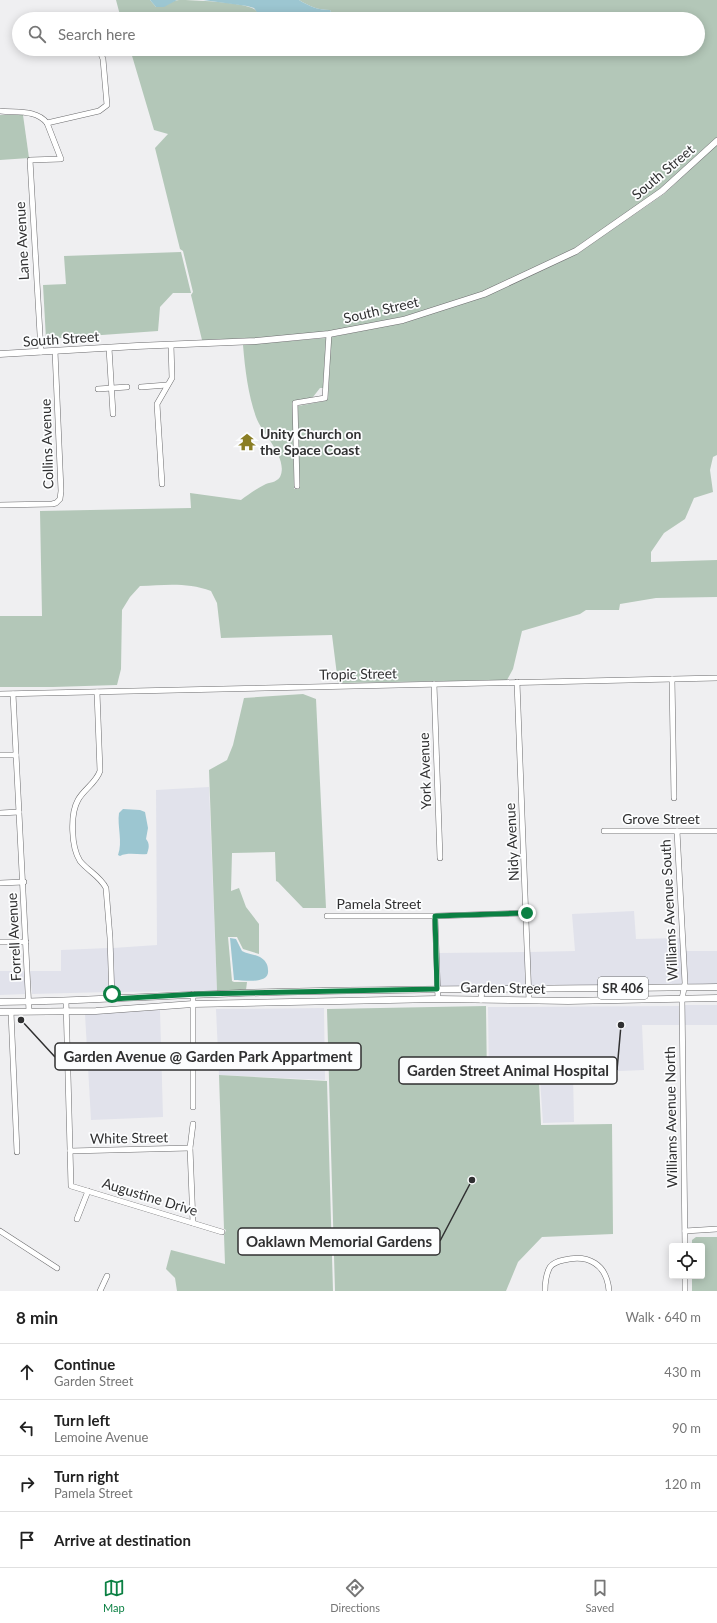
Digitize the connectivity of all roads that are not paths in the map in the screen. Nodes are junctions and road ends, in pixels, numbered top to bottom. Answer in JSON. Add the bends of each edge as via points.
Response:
{"nodes":[{"id":1,"x":102,"y":56,"type":"edge"},
{"id":2,"x":0,"y":111,"type":"edge"},
{"id":3,"x":47,"y":123,"type":"junction"},
{"id":4,"x":717,"y":141,"type":"edge"},
{"id":5,"x":329,"y":334,"type":"junction"},
{"id":6,"x":171,"y":345,"type":"junction"},
{"id":7,"x":109,"y":348,"type":"junction"},
{"id":8,"x":55,"y":351,"type":"junction"},
{"id":9,"x":41,"y":352,"type":"junction"},
{"id":10,"x":0,"y":354,"type":"edge"},
{"id":11,"x":167,"y":385,"type":"junction"},
{"id":12,"x":141,"y":387,"type":"dead end"},
{"id":13,"x":113,"y":388,"type":"junction"},
{"id":14,"x":127,"y":388,"type":"dead end"},
{"id":15,"x":98,"y":389,"type":"dead end"},
{"id":16,"x":113,"y":414,"type":"dead end"},
{"id":17,"x":162,"y":484,"type":"dead end"},
{"id":18,"x":297,"y":486,"type":"dead end"},
{"id":19,"x":0,"y":505,"type":"edge"},
{"id":20,"x":717,"y":678,"type":"edge"},
{"id":21,"x":672,"y":679,"type":"junction"},
{"id":22,"x":516,"y":682,"type":"junction"},
{"id":23,"x":434,"y":684,"type":"junction"},
{"id":24,"x":97,"y":692,"type":"junction"},
{"id":25,"x":0,"y":694,"type":"edge"},
{"id":26,"x":13,"y":694,"type":"junction"},
{"id":27,"x":0,"y":755,"type":"edge"},
{"id":28,"x":16,"y":755,"type":"junction"},
{"id":29,"x":674,"y":798,"type":"dead end"},
{"id":30,"x":19,"y":812,"type":"junction"},
{"id":31,"x":0,"y":813,"type":"edge"},
{"id":32,"x":604,"y":831,"type":"dead end"},
{"id":33,"x":677,"y":831,"type":"junction"},
{"id":34,"x":717,"y":831,"type":"edge"},
{"id":35,"x":440,"y":858,"type":"dead end"},
{"id":36,"x":24,"y":882,"type":"junction"},
{"id":37,"x":0,"y":883,"type":"edge"},
{"id":38,"x":527,"y":913,"type":"junction"},
{"id":39,"x":327,"y":916,"type":"dead end"},
{"id":40,"x":435,"y":916,"type":"junction"},
{"id":41,"x":0,"y":942,"type":"edge"},
{"id":42,"x":26,"y":942,"type":"junction"},
{"id":43,"x":685,"y":987,"type":"junction"},
{"id":44,"x":717,"y":987,"type":"edge"},
{"id":45,"x":629,"y":988,"type":"junction"},
{"id":46,"x":437,"y":989,"type":"junction"},
{"id":47,"x":482,"y":989,"type":"junction"},
{"id":48,"x":529,"y":989,"type":"junction"},
{"id":49,"x":374,"y":990,"type":"junction"},
{"id":50,"x":278,"y":992,"type":"junction"},
{"id":51,"x":193,"y":994,"type":"junction"},
{"id":52,"x":717,"y":998,"type":"edge"},
{"id":53,"x":112,"y":999,"type":"junction"},
{"id":54,"x":438,"y":999,"type":"junction"},
{"id":55,"x":682,"y":999,"type":"junction"},
{"id":56,"x":374,"y":1000,"type":"junction"},
{"id":57,"x":481,"y":1000,"type":"junction"},
{"id":58,"x":530,"y":1000,"type":"junction"},
{"id":59,"x":634,"y":1000,"type":"junction"},
{"id":60,"x":66,"y":1001,"type":"junction"},
{"id":61,"x":0,"y":1002,"type":"edge"},
{"id":62,"x":29,"y":1002,"type":"junction"},
{"id":63,"x":279,"y":1002,"type":"junction"},
{"id":64,"x":193,"y":1004,"type":"junction"},
{"id":65,"x":29,"y":1011,"type":"junction"},
{"id":66,"x":66,"y":1011,"type":"junction"},
{"id":67,"x":0,"y":1012,"type":"edge"},
{"id":68,"x":11,"y":1012,"type":"junction"},
{"id":69,"x":193,"y":1107,"type":"dead end"},
{"id":70,"x":193,"y":1124,"type":"dead end"},
{"id":71,"x":190,"y":1148,"type":"junction"},
{"id":72,"x":70,"y":1151,"type":"junction"},
{"id":73,"x":17,"y":1152,"type":"dead end"},
{"id":74,"x":88,"y":1191,"type":"junction"},
{"id":75,"x":77,"y":1219,"type":"dead end"},
{"id":76,"x":193,"y":1223,"type":"junction"},
{"id":77,"x":717,"y":1229,"type":"edge"},
{"id":78,"x":685,"y":1230,"type":"junction"},
{"id":79,"x":0,"y":1231,"type":"edge"},
{"id":80,"x":222,"y":1232,"type":"dead end"},
{"id":81,"x":685,"y":1243,"type":"edge"},
{"id":82,"x":57,"y":1268,"type":"dead end"},
{"id":83,"x":107,"y":1276,"type":"dead end"},
{"id":84,"x":685,"y":1279,"type":"edge"},
{"id":85,"x":100,"y":1291,"type":"edge"},
{"id":86,"x":545,"y":1291,"type":"edge"},
{"id":87,"x":609,"y":1291,"type":"edge"},
{"id":88,"x":685,"y":1291,"type":"edge"}],
"edges":[{"from":1,"to":3,"type":"street","via":[[107,105],[99,111]]},
{"from":2,"to":3,"type":"street","via":[[28,112]]},
{"from":3,"to":9,"type":"street","name":"Lane Avenue","via":[[61,159],[30,160]]},
{"from":4,"to":5,"type":"main road","name":"South Street","via":[[662,192],[576,251],[484,294],[403,320]]},
{"from":5,"to":6,"type":"main road","name":"South Street"},
{"from":5,"to":18,"type":"street","via":[[325,398],[296,404]]},
{"from":6,"to":7,"type":"main road","name":"South Street"},
{"from":6,"to":11,"type":"street","via":[[172,378]]},
{"from":7,"to":8,"type":"main road","name":"South Street"},
{"from":7,"to":13,"type":"street"},
{"from":8,"to":9,"type":"main road","name":"South Street"},
{"from":8,"to":19,"type":"street","name":"Collins Avenue","via":[[60,499],[52,504]]},
{"from":9,"to":10,"type":"main road","name":"South Street"},
{"from":11,"to":12,"type":"street"},
{"from":11,"to":17,"type":"street","via":[[157,404]]},
{"from":13,"to":14,"type":"street"},
{"from":13,"to":15,"type":"street"},
{"from":13,"to":16,"type":"street"},
{"from":20,"to":21,"type":"street","name":"Tropic Street"},
{"from":21,"to":22,"type":"street","name":"Tropic Street"},
{"from":21,"to":29,"type":"street"},
{"from":22,"to":23,"type":"street","name":"Tropic Street"},
{"from":22,"to":38,"type":"street","name":"Nidy Avenue"},
{"from":23,"to":24,"type":"street","name":"Tropic Street"},
{"from":23,"to":35,"type":"street","name":"York Avenue"},
{"from":24,"to":26,"type":"street","name":"Tropic Street"},
{"from":24,"to":53,"type":"street","via":[[100,771],[96,780],[78,800],[72,828],[80,861],[106,888]]},
{"from":25,"to":26,"type":"street","name":"Tropic Street"},
{"from":26,"to":28,"type":"street","name":"Forrell Avenue"},
{"from":27,"to":28,"type":"street"},
{"from":28,"to":30,"type":"street","name":"Forrell Avenue"},
{"from":30,"to":31,"type":"street"},
{"from":30,"to":36,"type":"street","name":"Forrell Avenue"},
{"from":32,"to":33,"type":"street","name":"Grove Street"},
{"from":33,"to":34,"type":"street","name":"Grove Street"},
{"from":33,"to":43,"type":"street","name":"Williams Avenue South"},
{"from":36,"to":37,"type":"street"},
{"from":36,"to":42,"type":"street","name":"Forrell Avenue"},
{"from":38,"to":40,"type":"street","name":"Pamela Street"},
{"from":38,"to":48,"type":"street","name":"Nidy Avenue"},
{"from":39,"to":40,"type":"street","name":"Pamela Street"},
{"from":40,"to":46,"type":"street"},
{"from":41,"to":42,"type":"street"},
{"from":42,"to":62,"type":"street","name":"Forrell Avenue"},
{"from":43,"to":44,"type":"main road","name":"Garden Street","number":"SR 406"},
{"from":43,"to":45,"type":"main road","name":"Garden Street","number":"SR 406"},
{"from":43,"to":55,"type":"street","name":"Williams Avenue North"},
{"from":45,"to":48,"type":"main road","name":"Garden Street","number":"SR 406"},
{"from":45,"to":59,"type":"main road"},
{"from":46,"to":47,"type":"main road","name":"Garden Street","number":"SR 406"},
{"from":46,"to":49,"type":"main road","name":"Garden Street","number":"SR 406"},
{"from":46,"to":54,"type":"street"},
{"from":47,"to":48,"type":"main road","name":"Garden Street","number":"SR 406"},
{"from":47,"to":57,"type":"street"},
{"from":48,"to":58,"type":"street","name":"Nidy Avenue"},
{"from":49,"to":50,"type":"main road","name":"Garden Street","number":"SR 406"},
{"from":49,"to":56,"type":"street"},
{"from":50,"to":51,"type":"main road","name":"Garden Street","number":"SR 406"},
{"from":50,"to":63,"type":"street"},
{"from":51,"to":53,"type":"main road","name":"Garden Street","number":"SR 406"},
{"from":51,"to":64,"type":"street"},
{"from":52,"to":55,"type":"main road","name":"Garden Street","number":"SR 406"},
{"from":53,"to":60,"type":"main road","name":"Garden Street","number":"SR 406"},
{"from":54,"to":56,"type":"main road","name":"Garden Street","number":"SR 406"},
{"from":54,"to":57,"type":"main road","name":"Garden Street","number":"SR 406"},
{"from":55,"to":59,"type":"main road","name":"Garden Street","number":"SR 406"},
{"from":55,"to":78,"type":"street","name":"Williams Avenue North"},
{"from":56,"to":63,"type":"main road","name":"Garden Street","number":"SR 406"},
{"from":57,"to":58,"type":"main road","name":"Garden Street","number":"SR 406"},
{"from":58,"to":59,"type":"main road","name":"Garden Street","number":"SR 406"},
{"from":60,"to":62,"type":"main road","name":"Garden Street","number":"SR 406"},
{"from":60,"to":66,"type":"street"},
{"from":61,"to":62,"type":"main road","name":"Garden Street","number":"SR 406"},
{"from":62,"to":65,"type":"street","name":"Forrell Avenue"},
{"from":63,"to":64,"type":"main road","name":"Garden Street","number":"SR 406"},
{"from":64,"to":66,"type":"main road","name":"Garden Street","number":"SR 406"},
{"from":64,"to":69,"type":"street"},
{"from":65,"to":66,"type":"main road","name":"Garden Street","number":"SR 406"},
{"from":65,"to":68,"type":"main road","name":"Garden Street","number":"SR 406"},
{"from":66,"to":72,"type":"street"},
{"from":67,"to":68,"type":"main road","name":"Garden Street","number":"SR 406"},
{"from":68,"to":73,"type":"street"},
{"from":70,"to":71,"type":"street"},
{"from":71,"to":72,"type":"street","name":"White Street"},
{"from":71,"to":76,"type":"street"},
{"from":72,"to":74,"type":"street","name":"Augustine Drive","via":[[71,1186]]},
{"from":74,"to":75,"type":"street"},
{"from":74,"to":76,"type":"street","name":"Augustine Drive"},
{"from":76,"to":80,"type":"street","name":"Augustine Drive"},
{"from":77,"to":78,"type":"street"},
{"from":78,"to":81,"type":"street","name":"Williams Avenue North"},
{"from":79,"to":82,"type":"street"},
{"from":83,"to":85,"type":"street"},
{"from":84,"to":88,"type":"street"},
{"from":86,"to":87,"type":"street","via":[[546,1278],[551,1266],[558,1261],[576,1257],[595,1262],[607,1278]]}]}
